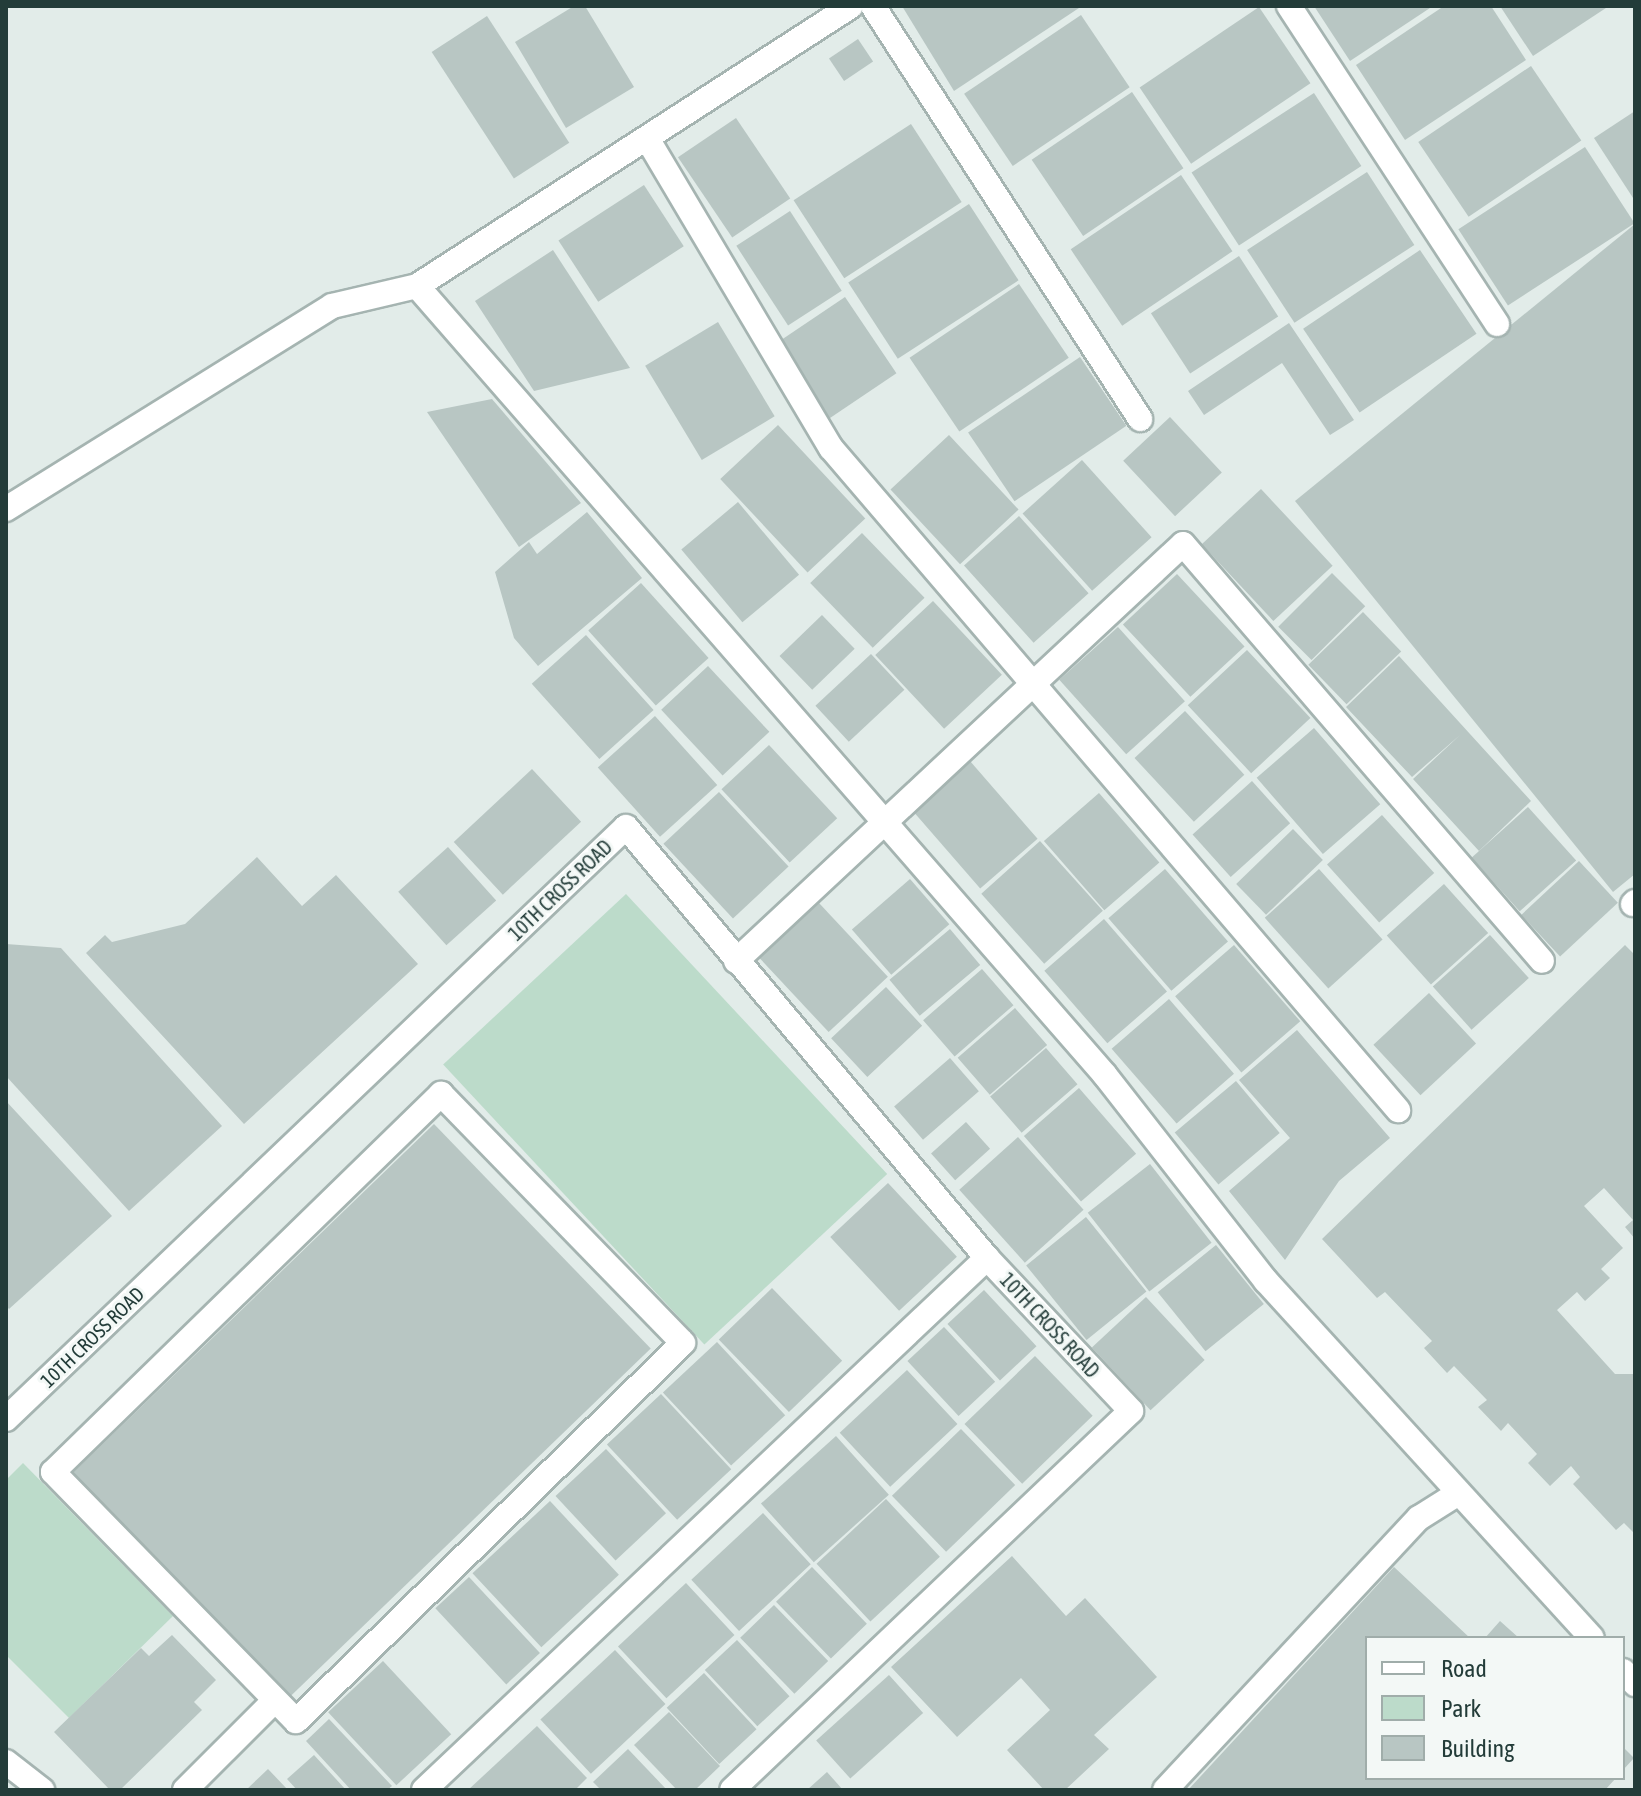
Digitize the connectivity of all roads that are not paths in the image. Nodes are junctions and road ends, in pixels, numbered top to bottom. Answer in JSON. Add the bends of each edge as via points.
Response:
{"nodes":[{"id":1,"x":851,"y":6,"type":"edge"},
{"id":2,"x":873,"y":6,"type":"edge"},
{"id":3,"x":1289,"y":6,"type":"edge"},
{"id":4,"x":648,"y":140,"type":"junction"},
{"id":5,"x":417,"y":286,"type":"junction"},
{"id":6,"x":1497,"y":324,"type":"dead end"},
{"id":7,"x":1140,"y":419,"type":"dead end"},
{"id":8,"x":6,"y":509,"type":"edge"},
{"id":9,"x":1030,"y":683,"type":"junction"},
{"id":10,"x":882,"y":822,"type":"junction"},
{"id":11,"x":736,"y":961,"type":"junction"},
{"id":12,"x":1542,"y":961,"type":"dead end"},
{"id":13,"x":1398,"y":1110,"type":"dead end"},
{"id":14,"x":987,"y":1258,"type":"junction"},
{"id":15,"x":8,"y":1415,"type":"edge"},
{"id":16,"x":1457,"y":1494,"type":"junction"},
{"id":17,"x":1590,"y":1636,"type":"edge"},
{"id":18,"x":275,"y":1700,"type":"junction"},
{"id":19,"x":6,"y":1762,"type":"edge"},
{"id":20,"x":42,"y":1790,"type":"edge"},
{"id":21,"x":185,"y":1790,"type":"edge"},
{"id":22,"x":424,"y":1790,"type":"edge"},
{"id":23,"x":732,"y":1790,"type":"edge"},
{"id":24,"x":1165,"y":1790,"type":"edge"}],
"edges":[{"from":1,"to":4,"type":"street"},
{"from":2,"to":7,"type":"street"},
{"from":3,"to":6,"type":"street"},
{"from":4,"to":5,"type":"street"},
{"from":4,"to":9,"type":"street","via":[[831,448]]},
{"from":5,"to":8,"type":"street","via":[[332,306]]},
{"from":5,"to":10,"type":"street"},
{"from":9,"to":10,"type":"street"},
{"from":9,"to":12,"type":"street","via":[[1183,544]]},
{"from":9,"to":13,"type":"street"},
{"from":10,"to":11,"type":"street"},
{"from":10,"to":16,"type":"street","via":[[1105,1075],[1266,1281]]},
{"from":11,"to":14,"type":"street","name":"10TH CROSS ROAD"},
{"from":11,"to":15,"type":"street","name":"10TH CROSS ROAD","via":[[626,827]]},
{"from":14,"to":22,"type":"street"},
{"from":14,"to":23,"type":"street","name":"10TH CROSS ROAD","via":[[1131,1411]]},
{"from":16,"to":17,"type":"street"},
{"from":16,"to":24,"type":"street","via":[[1419,1518]]},
{"from":18,"to":18,"type":"street","via":[[296,1721],[683,1343],[441,1094],[53,1472]]},
{"from":18,"to":21,"type":"street"},
{"from":19,"to":20,"type":"street"}]}
